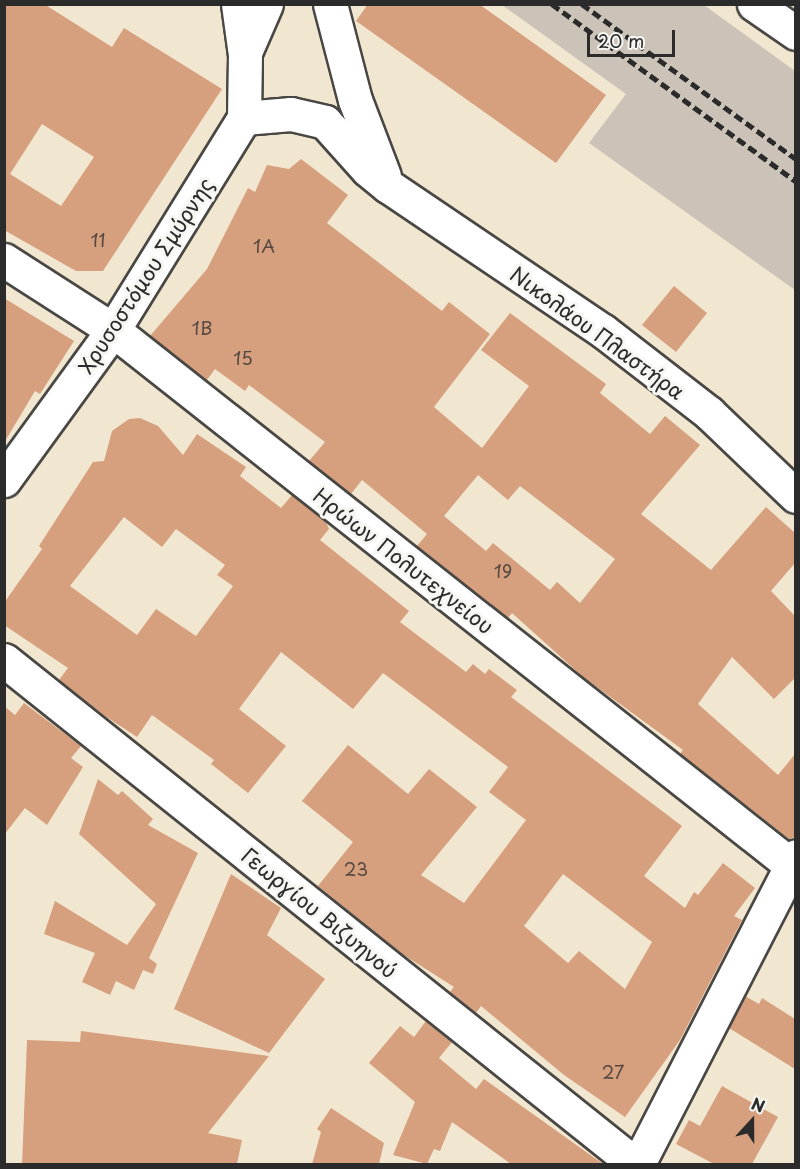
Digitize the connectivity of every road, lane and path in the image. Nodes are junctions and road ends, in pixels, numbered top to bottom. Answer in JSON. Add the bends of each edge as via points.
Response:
{"nodes":[{"id":1,"x":238,"y":4,"type":"edge"},
{"id":2,"x":266,"y":4,"type":"edge"},
{"id":3,"x":330,"y":4,"type":"edge"},
{"id":4,"x":754,"y":4,"type":"edge"},
{"id":5,"x":795,"y":33,"type":"edge"},
{"id":6,"x":245,"y":55,"type":"junction"},
{"id":7,"x":244,"y":118,"type":"junction"},
{"id":8,"x":388,"y":186,"type":"junction"},
{"id":9,"x":4,"y":260,"type":"edge"},
{"id":10,"x":113,"y":330,"type":"junction"},
{"id":11,"x":4,"y":480,"type":"edge"},
{"id":12,"x":795,"y":496,"type":"edge"},
{"id":13,"x":4,"y":660,"type":"edge"},
{"id":14,"x":793,"y":863,"type":"edge"},
{"id":15,"x":637,"y":1164,"type":"edge"}],
"edges":[{"from":1,"to":6,"type":"street"},
{"from":2,"to":6,"type":"street"},
{"from":3,"to":8,"type":"street","via":[[355,100]]},
{"from":4,"to":5,"type":"street"},
{"from":6,"to":7,"type":"street"},
{"from":7,"to":8,"type":"street","name":"Νικολάου Πλαστήρα","via":[[291,114],[325,122],[368,170]]},
{"from":7,"to":10,"type":"street","name":"Χρυσοστόμου Σμύρνης"},
{"from":8,"to":12,"type":"street","name":"Νικολάου Πλαστήρα","via":[[603,331],[709,413]]},
{"from":9,"to":10,"type":"street","name":"Ηρώων Πολυτεχνείου"},
{"from":10,"to":11,"type":"street","name":"Χρυσοστόμου Σμύρνης"},
{"from":10,"to":14,"type":"street","name":"Ηρώων Πολυτεχνείου"},
{"from":13,"to":15,"type":"street","name":"Γεωργίου Βιζυηνού"},
{"from":14,"to":15,"type":"street"}]}
